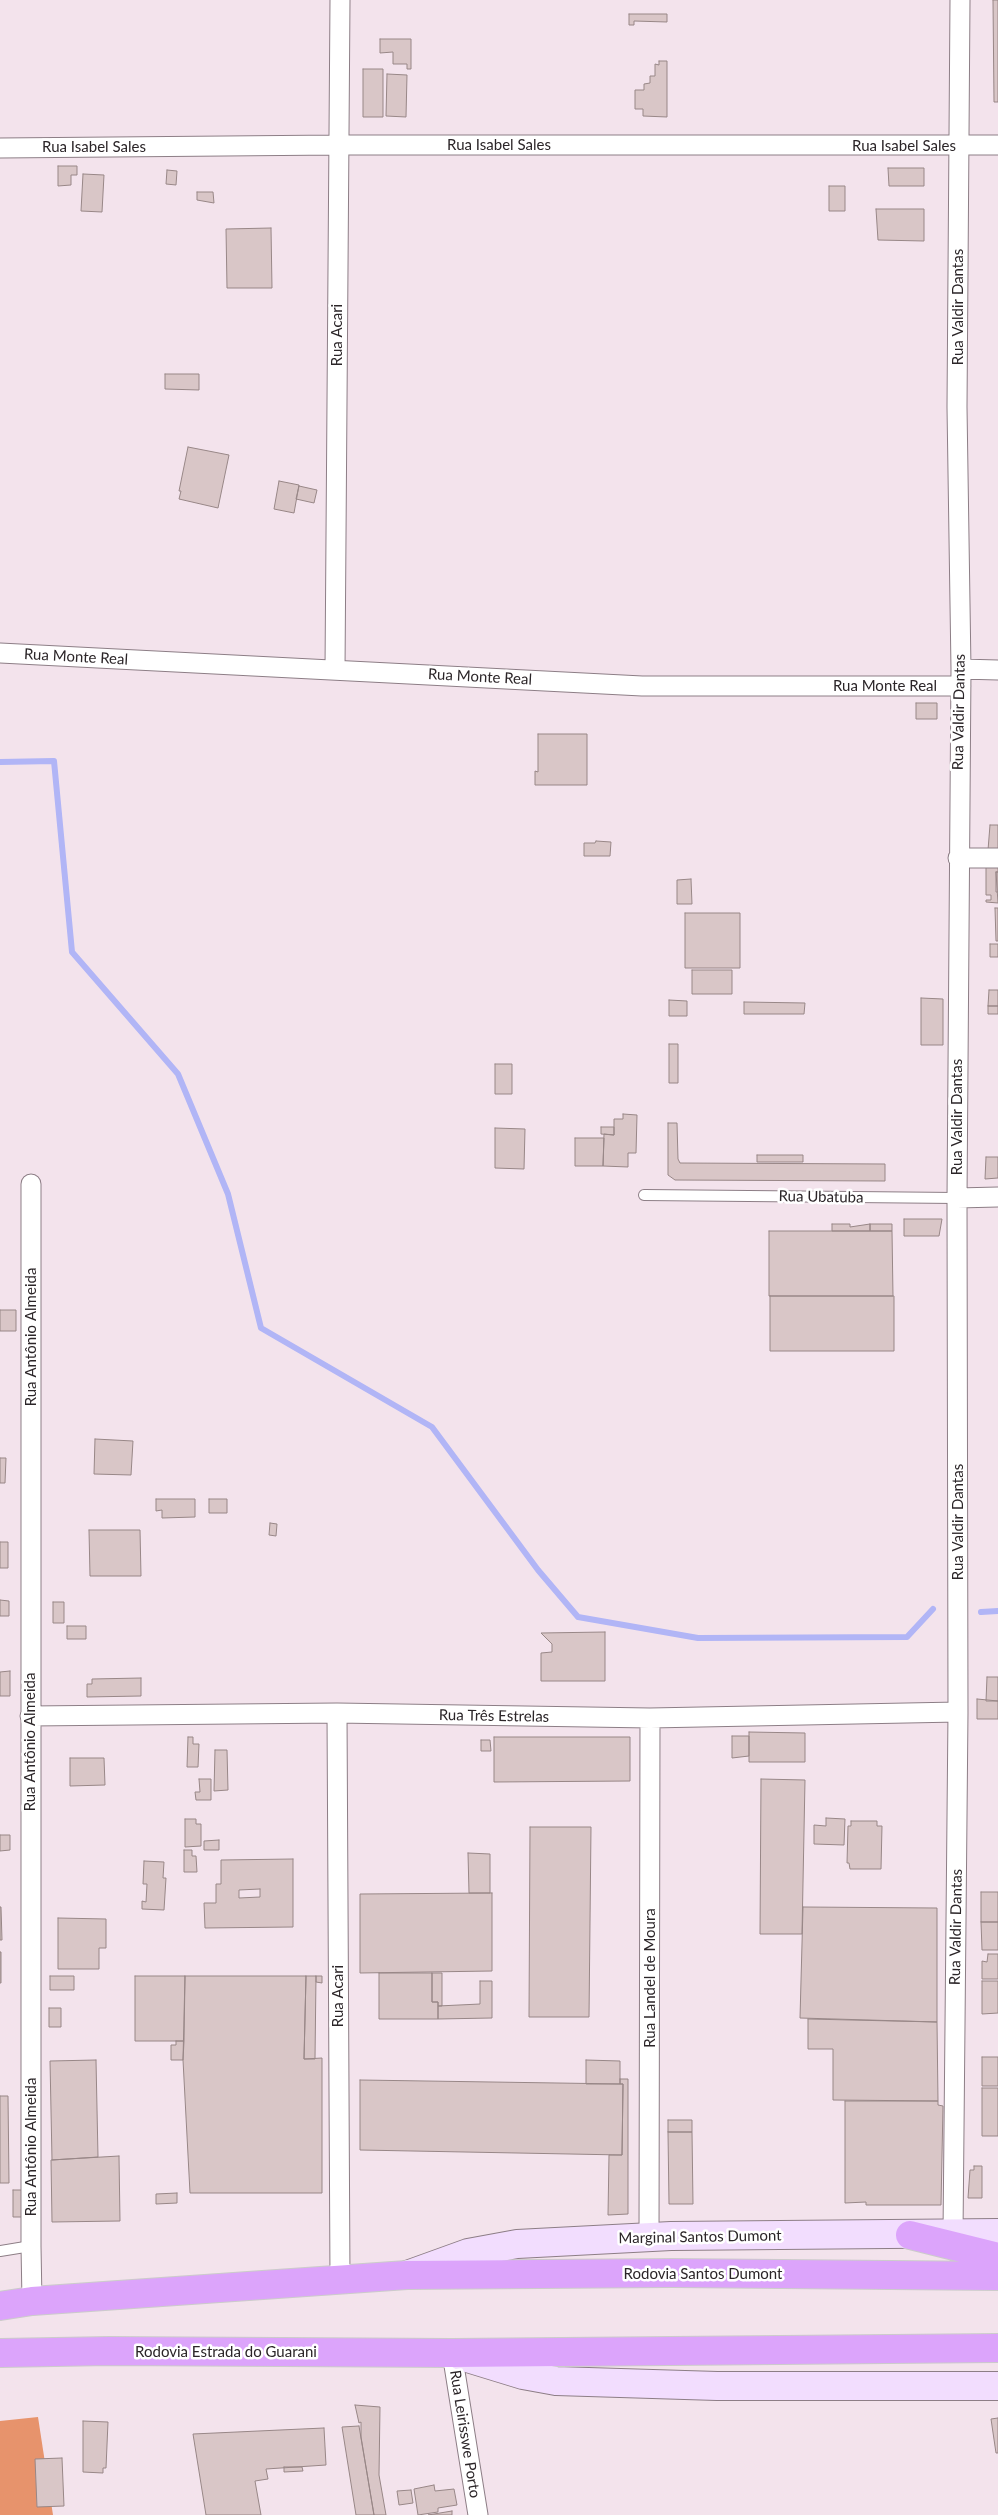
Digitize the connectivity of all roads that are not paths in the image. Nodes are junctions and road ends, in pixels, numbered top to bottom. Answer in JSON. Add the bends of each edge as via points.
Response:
{"nodes":[{"id":1,"x":340,"y":0,"type":"edge"},
{"id":2,"x":960,"y":0,"type":"edge"},
{"id":3,"x":337,"y":145,"type":"junction"},
{"id":4,"x":998,"y":145,"type":"edge"},
{"id":5,"x":959,"y":146,"type":"junction"},
{"id":6,"x":0,"y":148,"type":"edge"},
{"id":7,"x":0,"y":653,"type":"edge"},
{"id":8,"x":336,"y":669,"type":"junction"},
{"id":9,"x":998,"y":670,"type":"edge"},
{"id":10,"x":961,"y":677,"type":"junction"},
{"id":11,"x":958,"y":858,"type":"junction"},
{"id":12,"x":998,"y":858,"type":"edge"},
{"id":13,"x":31,"y":1184,"type":"dead end"},
{"id":14,"x":644,"y":1196,"type":"dead end"},
{"id":15,"x":957,"y":1198,"type":"junction"},
{"id":16,"x":998,"y":1198,"type":"edge"},
{"id":17,"x":958,"y":1712,"type":"junction"},
{"id":18,"x":337,"y":1714,"type":"junction"},
{"id":19,"x":30,"y":1716,"type":"junction"},
{"id":20,"x":650,"y":1718,"type":"junction"},
{"id":21,"x":953,"y":2233,"type":"junction"},
{"id":22,"x":998,"y":2234,"type":"edge"},
{"id":23,"x":910,"y":2235,"type":"junction"},
{"id":24,"x":649,"y":2237,"type":"junction"},
{"id":25,"x":31,"y":2246,"type":"junction"},
{"id":26,"x":0,"y":2251,"type":"edge"},
{"id":27,"x":998,"y":2256,"type":"edge"},
{"id":28,"x":407,"y":2275,"type":"junction"},
{"id":29,"x":998,"y":2276,"type":"edge"},
{"id":30,"x":340,"y":2279,"type":"junction"},
{"id":31,"x":32,"y":2301,"type":"junction"},
{"id":32,"x":0,"y":2306,"type":"edge"},
{"id":33,"x":998,"y":2348,"type":"edge"},
{"id":34,"x":0,"y":2353,"type":"edge"},
{"id":35,"x":452,"y":2353,"type":"junction"},
{"id":36,"x":998,"y":2386,"type":"edge"},
{"id":37,"x":478,"y":2515,"type":"edge"}],
"edges":[{"from":1,"to":3,"type":"street","name":"Rua Acari"},
{"from":2,"to":5,"type":"street","name":"Rua Valdir Dantas"},
{"from":3,"to":5,"type":"street","name":"Rua Isabel Sales"},
{"from":3,"to":6,"type":"street","name":"Rua Isabel Sales"},
{"from":3,"to":8,"type":"street","name":"Rua Acari"},
{"from":4,"to":5,"type":"street","name":"Rua Isabel Sales"},
{"from":5,"to":10,"type":"street","name":"Rua Valdir Dantas","via":[[957,407]]},
{"from":7,"to":8,"type":"street","name":"Rua Monte Real"},
{"from":8,"to":10,"type":"street","name":"Rua Monte Real","via":[[642,686]]},
{"from":9,"to":10,"type":"street","name":"Rua Monte Real"},
{"from":10,"to":11,"type":"street","name":"Rua Valdir Dantas"},
{"from":11,"to":12,"type":"street"},
{"from":11,"to":15,"type":"street","name":"Rua Valdir Dantas"},
{"from":13,"to":19,"type":"street","name":"Rua Antônio Almeida"},
{"from":14,"to":15,"type":"lane","name":"Rua Ubatuba"},
{"from":15,"to":16,"type":"street","name":"Rua Ubatuba"},
{"from":15,"to":17,"type":"street","name":"Rua Valdir Dantas"},
{"from":17,"to":20,"type":"street","name":"Rua Três Estrelas"},
{"from":17,"to":21,"type":"street","name":"Rua Valdir Dantas"},
{"from":18,"to":19,"type":"street","name":"Rua Três Estrelas"},
{"from":18,"to":20,"type":"street","name":"Rua Três Estrelas"},
{"from":18,"to":30,"type":"street","name":"Rua Acari"},
{"from":19,"to":25,"type":"street","name":"Rua Antônio Almeida"},
{"from":20,"to":24,"type":"street","name":"Rua Landel de Moura"},
{"from":21,"to":22,"type":"main road","name":"Marginal Santos Dumont"},
{"from":21,"to":23,"type":"main road","name":"Marginal Santos Dumont"},
{"from":23,"to":24,"type":"main road","name":"Marginal Santos Dumont"},
{"from":23,"to":27,"type":"highway"},
{"from":24,"to":28,"type":"main road","name":"Marginal Santos Dumont","via":[[494,2247],[443,2260]]},
{"from":25,"to":26,"type":"lane"},
{"from":25,"to":31,"type":"street","name":"Rua Antônio Almeida"},
{"from":28,"to":29,"type":"highway","name":"Rodovia Santos Dumont"},
{"from":28,"to":30,"type":"highway"},
{"from":30,"to":31,"type":"highway"},
{"from":31,"to":32,"type":"highway"},
{"from":33,"to":35,"type":"highway"},
{"from":34,"to":35,"type":"highway","name":"Rodovia Estrada do Guarani"},
{"from":35,"to":36,"type":"main road","via":[[556,2381],[717,2386]]},
{"from":35,"to":37,"type":"street","name":"Rua Leirisswe Porto"}]}
